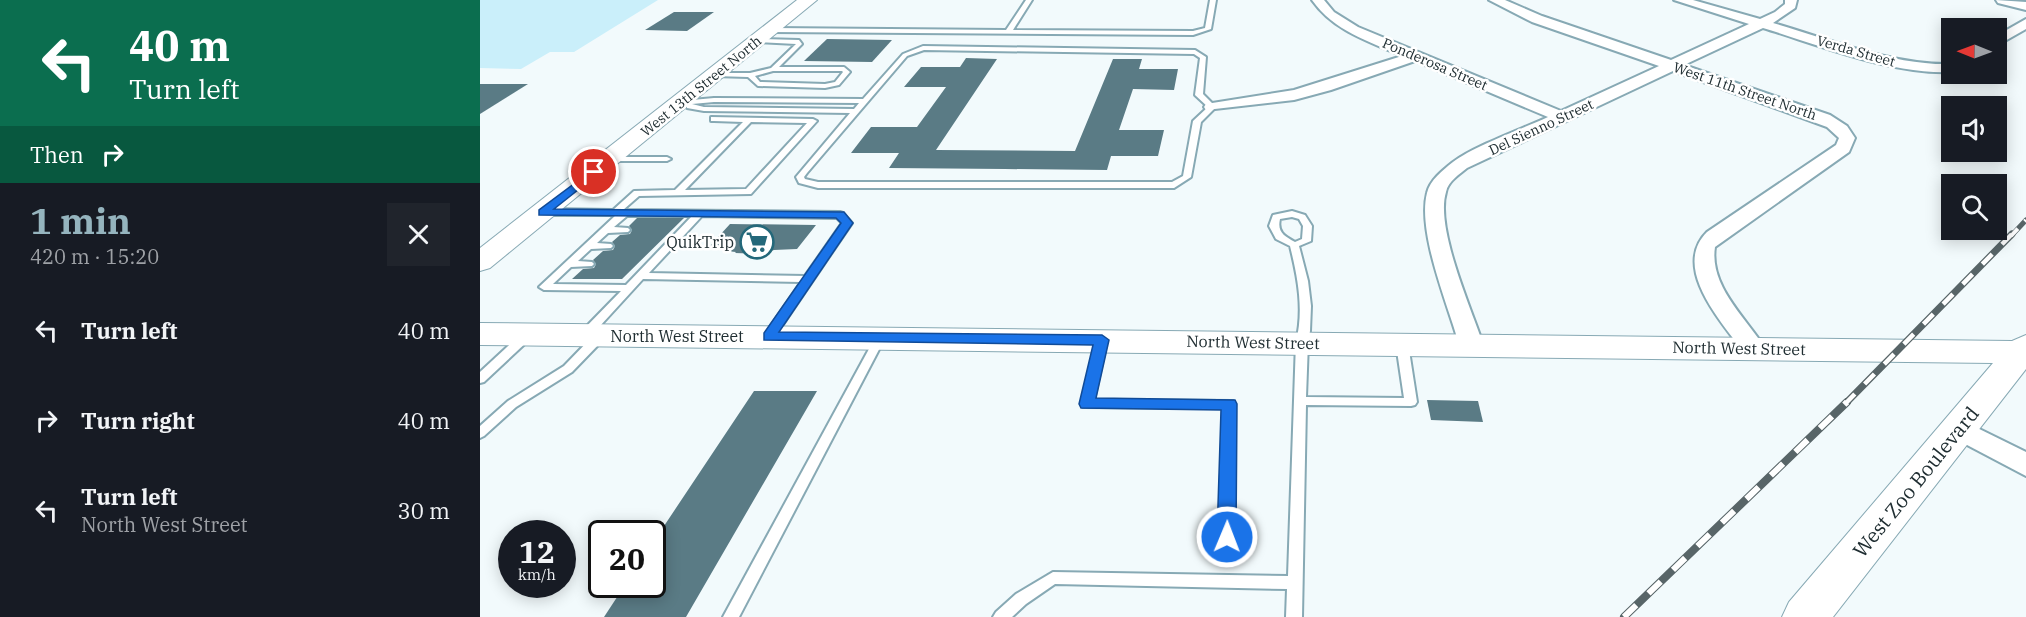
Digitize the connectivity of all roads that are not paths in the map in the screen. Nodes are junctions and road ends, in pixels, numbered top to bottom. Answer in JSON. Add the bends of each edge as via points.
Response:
{"nodes":[{"id":1,"x":808,"y":0,"type":"edge"},
{"id":2,"x":1029,"y":0,"type":"edge"},
{"id":3,"x":1213,"y":0,"type":"edge"},
{"id":4,"x":1318,"y":0,"type":"edge"},
{"id":5,"x":1495,"y":0,"type":"edge"},
{"id":6,"x":1680,"y":0,"type":"edge"},
{"id":7,"x":1791,"y":0,"type":"edge"},
{"id":8,"x":2002,"y":0,"type":"edge"},
{"id":9,"x":2026,"y":6,"type":"edge"},
{"id":10,"x":2026,"y":23,"type":"edge"},
{"id":11,"x":1761,"y":24,"type":"junction"},
{"id":12,"x":1008,"y":32,"type":"junction"},
{"id":13,"x":764,"y":35,"type":"junction"},
{"id":14,"x":2007,"y":35,"type":"edge"},
{"id":15,"x":1415,"y":56,"type":"junction"},
{"id":16,"x":1671,"y":65,"type":"junction"},
{"id":17,"x":773,"y":69,"type":"junction"},
{"id":18,"x":1941,"y":69,"type":"edge"},
{"id":19,"x":716,"y":75,"type":"junction"},
{"id":20,"x":750,"y":75,"type":"junction"},
{"id":21,"x":862,"y":101,"type":"junction"},
{"id":22,"x":681,"y":103,"type":"junction"},
{"id":23,"x":1212,"y":107,"type":"junction"},
{"id":24,"x":854,"y":111,"type":"junction"},
{"id":25,"x":1561,"y":117,"type":"junction"},
{"id":26,"x":714,"y":119,"type":"dead end"},
{"id":27,"x":750,"y":119,"type":"junction"},
{"id":28,"x":611,"y":159,"type":"junction"},
{"id":29,"x":667,"y":159,"type":"dead end"},
{"id":30,"x":677,"y":193,"type":"junction"},
{"id":31,"x":543,"y":212,"type":"junction"},
{"id":32,"x":619,"y":213,"type":"junction"},
{"id":33,"x":699,"y":214,"type":"junction"},
{"id":34,"x":606,"y":230,"type":"junction"},
{"id":35,"x":625,"y":230,"type":"dead end"},
{"id":36,"x":671,"y":231,"type":"dead end"},
{"id":37,"x":683,"y":231,"type":"junction"},
{"id":38,"x":1294,"y":245,"type":"dead end"},
{"id":39,"x":589,"y":246,"type":"junction"},
{"id":40,"x":608,"y":246,"type":"dead end"},
{"id":41,"x":655,"y":246,"type":"dead end"},
{"id":42,"x":668,"y":246,"type":"junction"},
{"id":43,"x":480,"y":262,"type":"edge"},
{"id":44,"x":570,"y":264,"type":"junction"},
{"id":45,"x":589,"y":264,"type":"dead end"},
{"id":46,"x":638,"y":264,"type":"dead end"},
{"id":47,"x":652,"y":264,"type":"junction"},
{"id":48,"x":640,"y":276,"type":"junction"},
{"id":49,"x":808,"y":279,"type":"junction"},
{"id":50,"x":629,"y":288,"type":"junction"},
{"id":51,"x":480,"y":334,"type":"edge"},
{"id":52,"x":527,"y":335,"type":"junction"},
{"id":53,"x":593,"y":335,"type":"junction"},
{"id":54,"x":769,"y":337,"type":"junction"},
{"id":55,"x":880,"y":338,"type":"junction"},
{"id":56,"x":1102,"y":340,"type":"junction"},
{"id":57,"x":1302,"y":342,"type":"junction"},
{"id":58,"x":1402,"y":344,"type":"junction"},
{"id":59,"x":1471,"y":344,"type":"junction"},
{"id":60,"x":1753,"y":348,"type":"junction"},
{"id":61,"x":2025,"y":350,"type":"edge"},
{"id":62,"x":480,"y":379,"type":"edge"},
{"id":63,"x":1302,"y":401,"type":"junction"},
{"id":64,"x":1959,"y":429,"type":"junction"},
{"id":65,"x":480,"y":433,"type":"edge"},
{"id":66,"x":2026,"y":465,"type":"edge"},
{"id":67,"x":1227,"y":537,"type":"dead end"},
{"id":68,"x":1295,"y":583,"type":"junction"},
{"id":69,"x":1821,"y":610,"type":"edge"},
{"id":70,"x":731,"y":617,"type":"edge"},
{"id":71,"x":1001,"y":617,"type":"edge"},
{"id":72,"x":1294,"y":617,"type":"edge"}],
"edges":[{"from":1,"to":13,"type":"main road","name":"West 13th Street North"},
{"from":2,"to":12,"type":"lane"},
{"from":3,"to":12,"type":"lane","via":[[1209,26],[1200,32]]},
{"from":4,"to":15,"type":"street","name":"Ponderosa Street","via":[[1339,22]]},
{"from":5,"to":16,"type":"street","name":"West 11th Street North","via":[[1537,20]]},
{"from":6,"to":11,"type":"street","name":"Verda Street"},
{"from":7,"to":11,"type":"street","name":"Del Sienno Street","via":[[1787,10]]},
{"from":8,"to":9,"type":"street"},
{"from":10,"to":14,"type":"street"},
{"from":11,"to":16,"type":"street","name":"Del Sienno Street"},
{"from":11,"to":18,"type":"street","name":"Verda Street","via":[[1897,63]]},
{"from":12,"to":13,"type":"lane"},
{"from":13,"to":17,"type":"lane","via":[[799,44]]},
{"from":13,"to":19,"type":"main road","name":"West 13th Street North"},
{"from":15,"to":23,"type":"street","via":[[1326,87]]},
{"from":15,"to":25,"type":"street","name":"Ponderosa Street"},
{"from":16,"to":25,"type":"street","name":"Del Sienno Street"},
{"from":16,"to":60,"type":"street","name":"West 11th Street North","via":[[1832,122],[1846,138],[1843,148],[1714,236],[1704,248],[1708,278]]},
{"from":17,"to":20,"type":"lane"},
{"from":17,"to":20,"type":"lane","via":[[847,72],[837,84],[825,86],[758,84]]},
{"from":19,"to":20,"type":"lane"},
{"from":19,"to":22,"type":"main road","name":"West 13th Street North"},
{"from":21,"to":22,"type":"lane"},
{"from":21,"to":23,"type":"lane","via":[[905,54],[922,48],[1179,50],[1203,57],[1199,95]]},
{"from":21,"to":24,"type":"lane"},
{"from":22,"to":24,"type":"lane","via":[[704,109]]},
{"from":22,"to":28,"type":"main road","name":"West 13th Street North"},
{"from":23,"to":24,"type":"lane","via":[[1197,121],[1187,177],[1174,185],[818,185],[802,181],[803,172]]},
{"from":25,"to":59,"type":"street","name":"Del Sienno Street","via":[[1461,164],[1437,189],[1434,201],[1438,232]]},
{"from":26,"to":27,"type":"lane"},
{"from":27,"to":30,"type":"lane"},
{"from":27,"to":30,"type":"lane","via":[[813,121],[748,192]]},
{"from":28,"to":29,"type":"lane"},
{"from":28,"to":31,"type":"main road","name":"West 13th Street North"},
{"from":30,"to":32,"type":"lane","via":[[637,193]]},
{"from":31,"to":32,"type":"lane"},
{"from":31,"to":43,"type":"main road","name":"West 13th Street North"},
{"from":32,"to":33,"type":"lane"},
{"from":32,"to":34,"type":"lane"},
{"from":33,"to":37,"type":"lane"},
{"from":33,"to":49,"type":"lane","via":[[840,215],[847,223]]},
{"from":34,"to":35,"type":"lane"},
{"from":34,"to":39,"type":"lane"},
{"from":36,"to":37,"type":"lane"},
{"from":37,"to":42,"type":"lane"},
{"from":38,"to":57,"type":"lane","via":[[1307,325]]},
{"from":39,"to":40,"type":"lane"},
{"from":39,"to":44,"type":"lane"},
{"from":41,"to":42,"type":"lane"},
{"from":42,"to":47,"type":"lane"},
{"from":44,"to":45,"type":"lane"},
{"from":44,"to":50,"type":"lane","via":[[544,287]]},
{"from":46,"to":47,"type":"lane"},
{"from":47,"to":48,"type":"lane"},
{"from":48,"to":49,"type":"lane"},
{"from":48,"to":50,"type":"lane"},
{"from":49,"to":54,"type":"lane"},
{"from":50,"to":53,"type":"lane"},
{"from":51,"to":52,"type":"main road","name":"North West Street"},
{"from":52,"to":53,"type":"main road","name":"North West Street"},
{"from":52,"to":62,"type":"lane"},
{"from":53,"to":54,"type":"main road","name":"North West Street"},
{"from":53,"to":65,"type":"lane","via":[[568,369],[512,404]]},
{"from":54,"to":55,"type":"main road","name":"North West Street"},
{"from":55,"to":56,"type":"main road","name":"North West Street"},
{"from":55,"to":70,"type":"lane"},
{"from":56,"to":57,"type":"main road","name":"North West Street"},
{"from":56,"to":67,"type":"lane","via":[[1087,404],[1229,404]]},
{"from":57,"to":58,"type":"main road","name":"North West Street"},
{"from":57,"to":63,"type":"lane"},
{"from":58,"to":59,"type":"main road","name":"North West Street"},
{"from":58,"to":63,"type":"lane","via":[[1411,402]]},
{"from":59,"to":60,"type":"main road","name":"North West Street"},
{"from":60,"to":61,"type":"main road","name":"North West Street"},
{"from":61,"to":64,"type":"main road","name":"West Zoo Boulevard"},
{"from":63,"to":68,"type":"lane"},
{"from":64,"to":66,"type":"street"},
{"from":64,"to":69,"type":"main road","name":"West Zoo Boulevard"},
{"from":68,"to":71,"type":"lane","via":[[1053,578]]},
{"from":68,"to":72,"type":"lane"}]}
